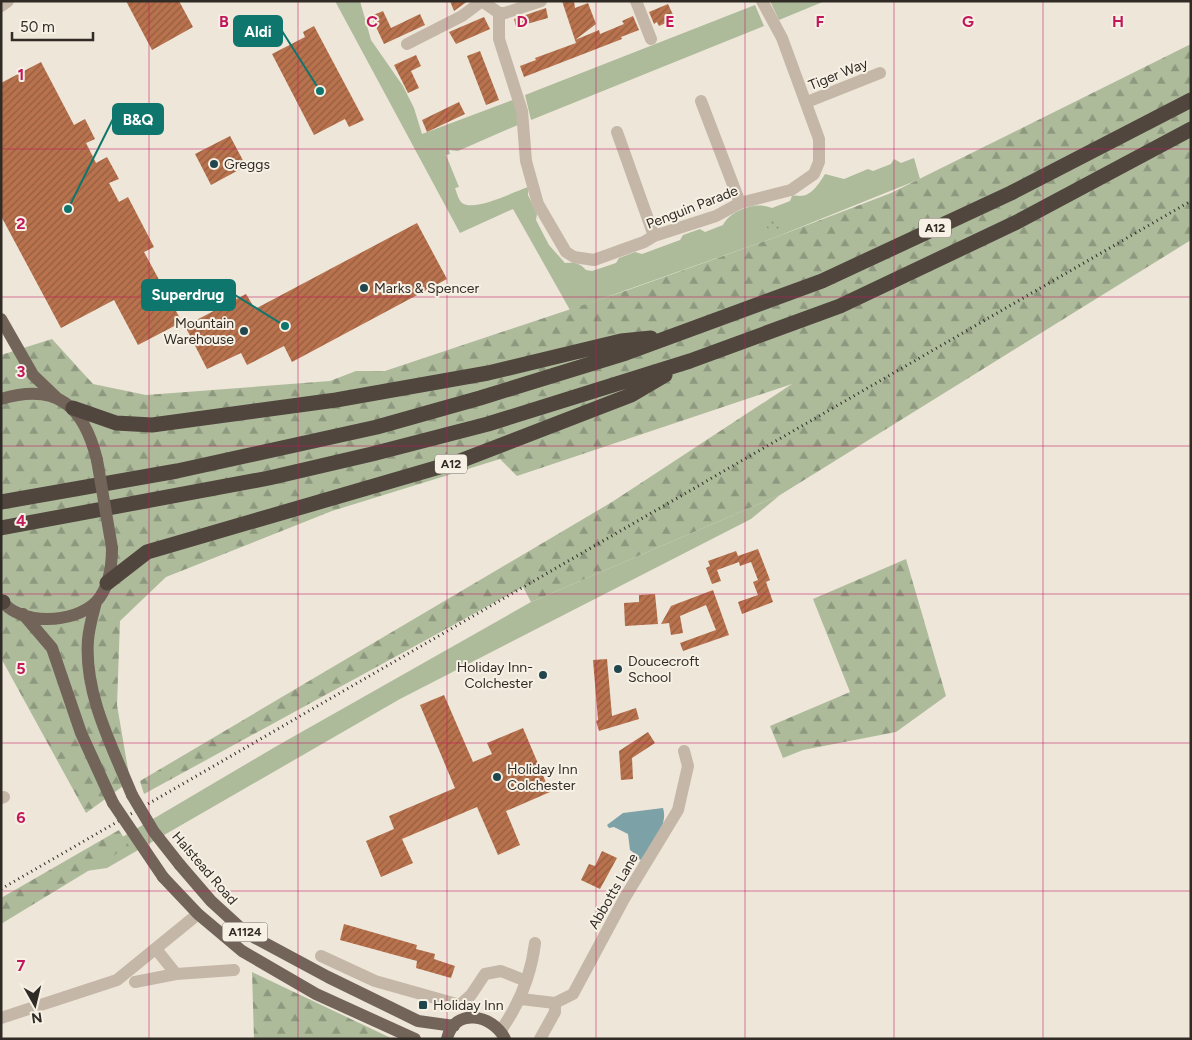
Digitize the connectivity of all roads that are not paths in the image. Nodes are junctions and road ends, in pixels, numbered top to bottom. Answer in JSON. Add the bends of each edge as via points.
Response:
{"nodes":[{"id":1,"x":8,"y":1,"type":"edge"},
{"id":2,"x":482,"y":1,"type":"edge"},
{"id":3,"x":542,"y":1,"type":"edge"},
{"id":4,"x":636,"y":1,"type":"edge"},
{"id":5,"x":762,"y":1,"type":"edge"},
{"id":6,"x":1,"y":6,"type":"edge"},
{"id":7,"x":499,"y":13,"type":"junction"},
{"id":8,"x":651,"y":39,"type":"dead end"},
{"id":9,"x":407,"y":44,"type":"dead end"},
{"id":10,"x":880,"y":73,"type":"dead end"},
{"id":11,"x":1191,"y":100,"type":"edge"},
{"id":12,"x":701,"y":101,"type":"dead end"},
{"id":13,"x":807,"y":102,"type":"junction"},
{"id":14,"x":1191,"y":129,"type":"edge"},
{"id":15,"x":617,"y":132,"type":"dead end"},
{"id":16,"x":740,"y":203,"type":"junction"},
{"id":17,"x":654,"y":236,"type":"junction"},
{"id":18,"x":1,"y":319,"type":"edge"},
{"id":19,"x":671,"y":335,"type":"junction"},
{"id":20,"x":690,"y":361,"type":"junction"},
{"id":21,"x":56,"y":398,"type":"junction"},
{"id":22,"x":1,"y":399,"type":"edge"},
{"id":23,"x":73,"y":408,"type":"junction"},
{"id":24,"x":1,"y":502,"type":"edge"},
{"id":25,"x":1,"y":528,"type":"edge"},
{"id":26,"x":107,"y":583,"type":"junction"},
{"id":27,"x":2,"y":601,"type":"edge"},
{"id":28,"x":96,"y":602,"type":"junction"},
{"id":29,"x":23,"y":614,"type":"junction"},
{"id":30,"x":684,"y":751,"type":"dead end"},
{"id":31,"x":198,"y":914,"type":"junction"},
{"id":32,"x":535,"y":943,"type":"dead end"},
{"id":33,"x":156,"y":950,"type":"junction"},
{"id":34,"x":321,"y":956,"type":"dead end"},
{"id":35,"x":234,"y":970,"type":"dead end"},
{"id":36,"x":176,"y":974,"type":"junction"},
{"id":37,"x":135,"y":982,"type":"dead end"},
{"id":38,"x":526,"y":982,"type":"junction"},
{"id":39,"x":521,"y":999,"type":"junction"},
{"id":40,"x":555,"y":1003,"type":"junction"},
{"id":41,"x":1,"y":1018,"type":"edge"},
{"id":42,"x":454,"y":1026,"type":"junction"},
{"id":43,"x":503,"y":1034,"type":"edge"},
{"id":44,"x":416,"y":1039,"type":"edge"},
{"id":45,"x":446,"y":1039,"type":"edge"},
{"id":46,"x":540,"y":1039,"type":"edge"}],
"edges":[{"from":1,"to":6,"type":"street"},
{"from":2,"to":7,"type":"street"},
{"from":2,"to":9,"type":"street","via":[[462,16]]},
{"from":3,"to":7,"type":"street"},
{"from":4,"to":8,"type":"street"},
{"from":5,"to":13,"type":"street","name":"Penguin Parade","via":[[782,38]]},
{"from":7,"to":17,"type":"street","name":"Penguin Parade","via":[[499,39],[518,91],[526,161],[538,204],[566,252],[574,257],[594,260]]},
{"from":10,"to":13,"type":"street","name":"Tiger Way"},
{"from":11,"to":19,"type":"highway","number":"A12","via":[[1011,193],[822,281]]},
{"from":12,"to":16,"type":"street"},
{"from":13,"to":16,"type":"street","name":"Penguin Parade","via":[[819,139],[819,162],[814,174],[791,190]]},
{"from":14,"to":20,"type":"highway","number":"A12","via":[[1017,222],[840,306]]},
{"from":15,"to":17,"type":"street"},
{"from":16,"to":17,"type":"street","name":"Penguin Parade","via":[[716,216]]},
{"from":18,"to":21,"type":"main road","via":[[33,375]]},
{"from":19,"to":23,"type":"highway","number":"A12","via":[[621,341],[488,372],[336,400],[152,425],[116,423]]},
{"from":19,"to":24,"type":"highway","number":"A12","via":[[626,353],[377,427],[177,471]]},
{"from":20,"to":25,"type":"highway","number":"A12","via":[[488,424],[372,454],[268,478]]},
{"from":20,"to":26,"type":"highway","number":"A12","via":[[631,395],[460,461],[147,552]]},
{"from":21,"to":22,"type":"main road","via":[[35,394]]},
{"from":21,"to":23,"type":"main road"},
{"from":23,"to":26,"type":"main road","name":"Halstead Road","bridge":true,"via":[[84,422],[97,460],[112,548]]},
{"from":26,"to":28,"type":"main road","name":"Halstead Road"},
{"from":27,"to":29,"type":"main road"},
{"from":28,"to":29,"type":"main road","via":[[84,610],[56,619]]},
{"from":28,"to":42,"type":"main road","name":"Halstead Road","number":"A1124","bridge":true,"via":[[88,639],[88,672],[103,727],[132,795],[154,832],[180,865],[211,901],[246,933],[418,1020]]},
{"from":29,"to":31,"type":"main road","number":"A1124","bridge":true,"via":[[52,648],[82,733],[113,803],[163,877]]},
{"from":30,"to":40,"type":"street","name":"Abbotts Lane","via":[[688,766],[678,810],[573,994]]},
{"from":31,"to":33,"type":"street"},
{"from":31,"to":44,"type":"main road","number":"A1124","via":[[242,951],[300,985]]},
{"from":32,"to":38,"type":"street"},
{"from":33,"to":36,"type":"street"},
{"from":33,"to":41,"type":"street","via":[[117,980]]},
{"from":34,"to":38,"type":"street","via":[[375,981],[460,1005],[485,974],[501,971]]},
{"from":35,"to":36,"type":"street"},
{"from":36,"to":37,"type":"street"},
{"from":38,"to":39,"type":"street"},
{"from":39,"to":40,"type":"street"},
{"from":39,"to":43,"type":"street"},
{"from":40,"to":46,"type":"street","via":[[555,1012]]},
{"from":42,"to":43,"type":"main road","via":[[473,1017],[489,1021]]},
{"from":42,"to":45,"type":"main road"}]}
